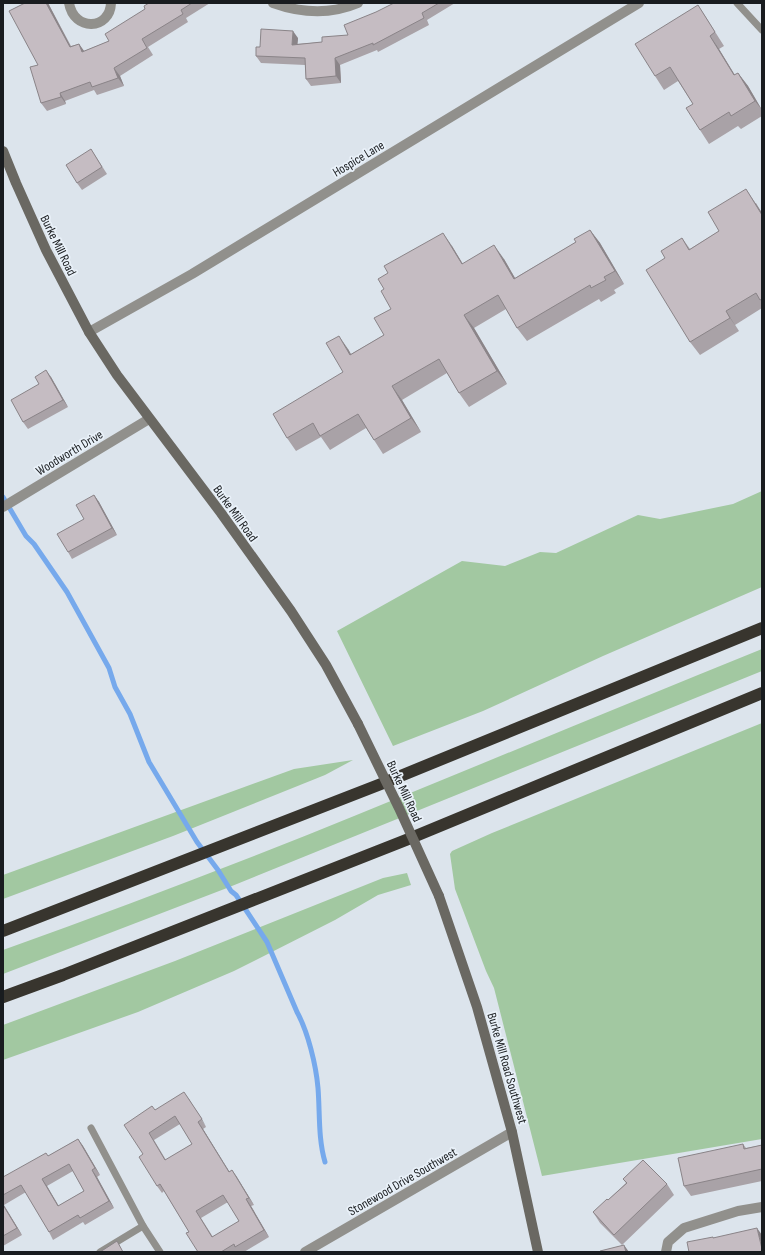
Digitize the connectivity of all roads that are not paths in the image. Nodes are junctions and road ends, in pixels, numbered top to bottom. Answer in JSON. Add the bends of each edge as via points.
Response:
{"nodes":[{"id":1,"x":69,"y":3,"type":"edge"},
{"id":2,"x":273,"y":3,"type":"edge"},
{"id":3,"x":358,"y":3,"type":"edge"},
{"id":4,"x":639,"y":3,"type":"edge"},
{"id":5,"x":737,"y":3,"type":"edge"},
{"id":6,"x":113,"y":5,"type":"edge"},
{"id":7,"x":299,"y":6,"type":"edge"},
{"id":8,"x":762,"y":30,"type":"edge"},
{"id":9,"x":3,"y":151,"type":"edge"},
{"id":10,"x":89,"y":332,"type":"junction"},
{"id":11,"x":149,"y":419,"type":"junction"},
{"id":12,"x":3,"y":507,"type":"edge"},
{"id":13,"x":762,"y":628,"type":"edge"},
{"id":14,"x":762,"y":693,"type":"edge"},
{"id":15,"x":439,"y":896,"type":"joint"},
{"id":16,"x":3,"y":931,"type":"edge"},
{"id":17,"x":3,"y":997,"type":"edge"},
{"id":18,"x":91,"y":1128,"type":"dead end"},
{"id":19,"x":512,"y":1132,"type":"junction"},
{"id":20,"x":762,"y":1207,"type":"edge"},
{"id":21,"x":143,"y":1226,"type":"junction"},
{"id":22,"x":100,"y":1252,"type":"edge"},
{"id":23,"x":160,"y":1252,"type":"edge"},
{"id":24,"x":305,"y":1252,"type":"edge"},
{"id":25,"x":538,"y":1252,"type":"edge"},
{"id":26,"x":666,"y":1252,"type":"edge"}],
"edges":[{"from":1,"to":6,"type":"street","via":[[73,15],[78,20],[92,24],[104,18]]},
{"from":2,"to":7,"type":"street"},
{"from":3,"to":7,"type":"street","via":[[345,9],[322,12]]},
{"from":4,"to":10,"type":"street","name":"Hospice Lane","via":[[199,270]]},
{"from":5,"to":8,"type":"lane"},
{"from":9,"to":10,"type":"street","name":"Burke Mill Road","via":[[46,250]]},
{"from":10,"to":11,"type":"street","name":"Burke Mill Road"},
{"from":11,"to":12,"type":"street","name":"Woodworth Drive"},
{"from":11,"to":15,"type":"street","name":"Burke Mill Road","bridge":true,"via":[[292,611],[326,665],[358,724]]},
{"from":13,"to":16,"type":"highway","via":[[381,784]]},
{"from":14,"to":17,"type":"highway","via":[[406,840]]},
{"from":15,"to":19,"type":"street","name":"Burke Mill Road Southwest","via":[[477,1007]]},
{"from":18,"to":21,"type":"lane"},
{"from":19,"to":24,"type":"street","name":"Stonewood Drive Southwest"},
{"from":19,"to":25,"type":"street","name":"Burke Mill Road Southwest"},
{"from":20,"to":26,"type":"street","via":[[738,1211],[684,1228],[668,1242]]},
{"from":21,"to":22,"type":"lane"},
{"from":21,"to":23,"type":"lane"}]}
